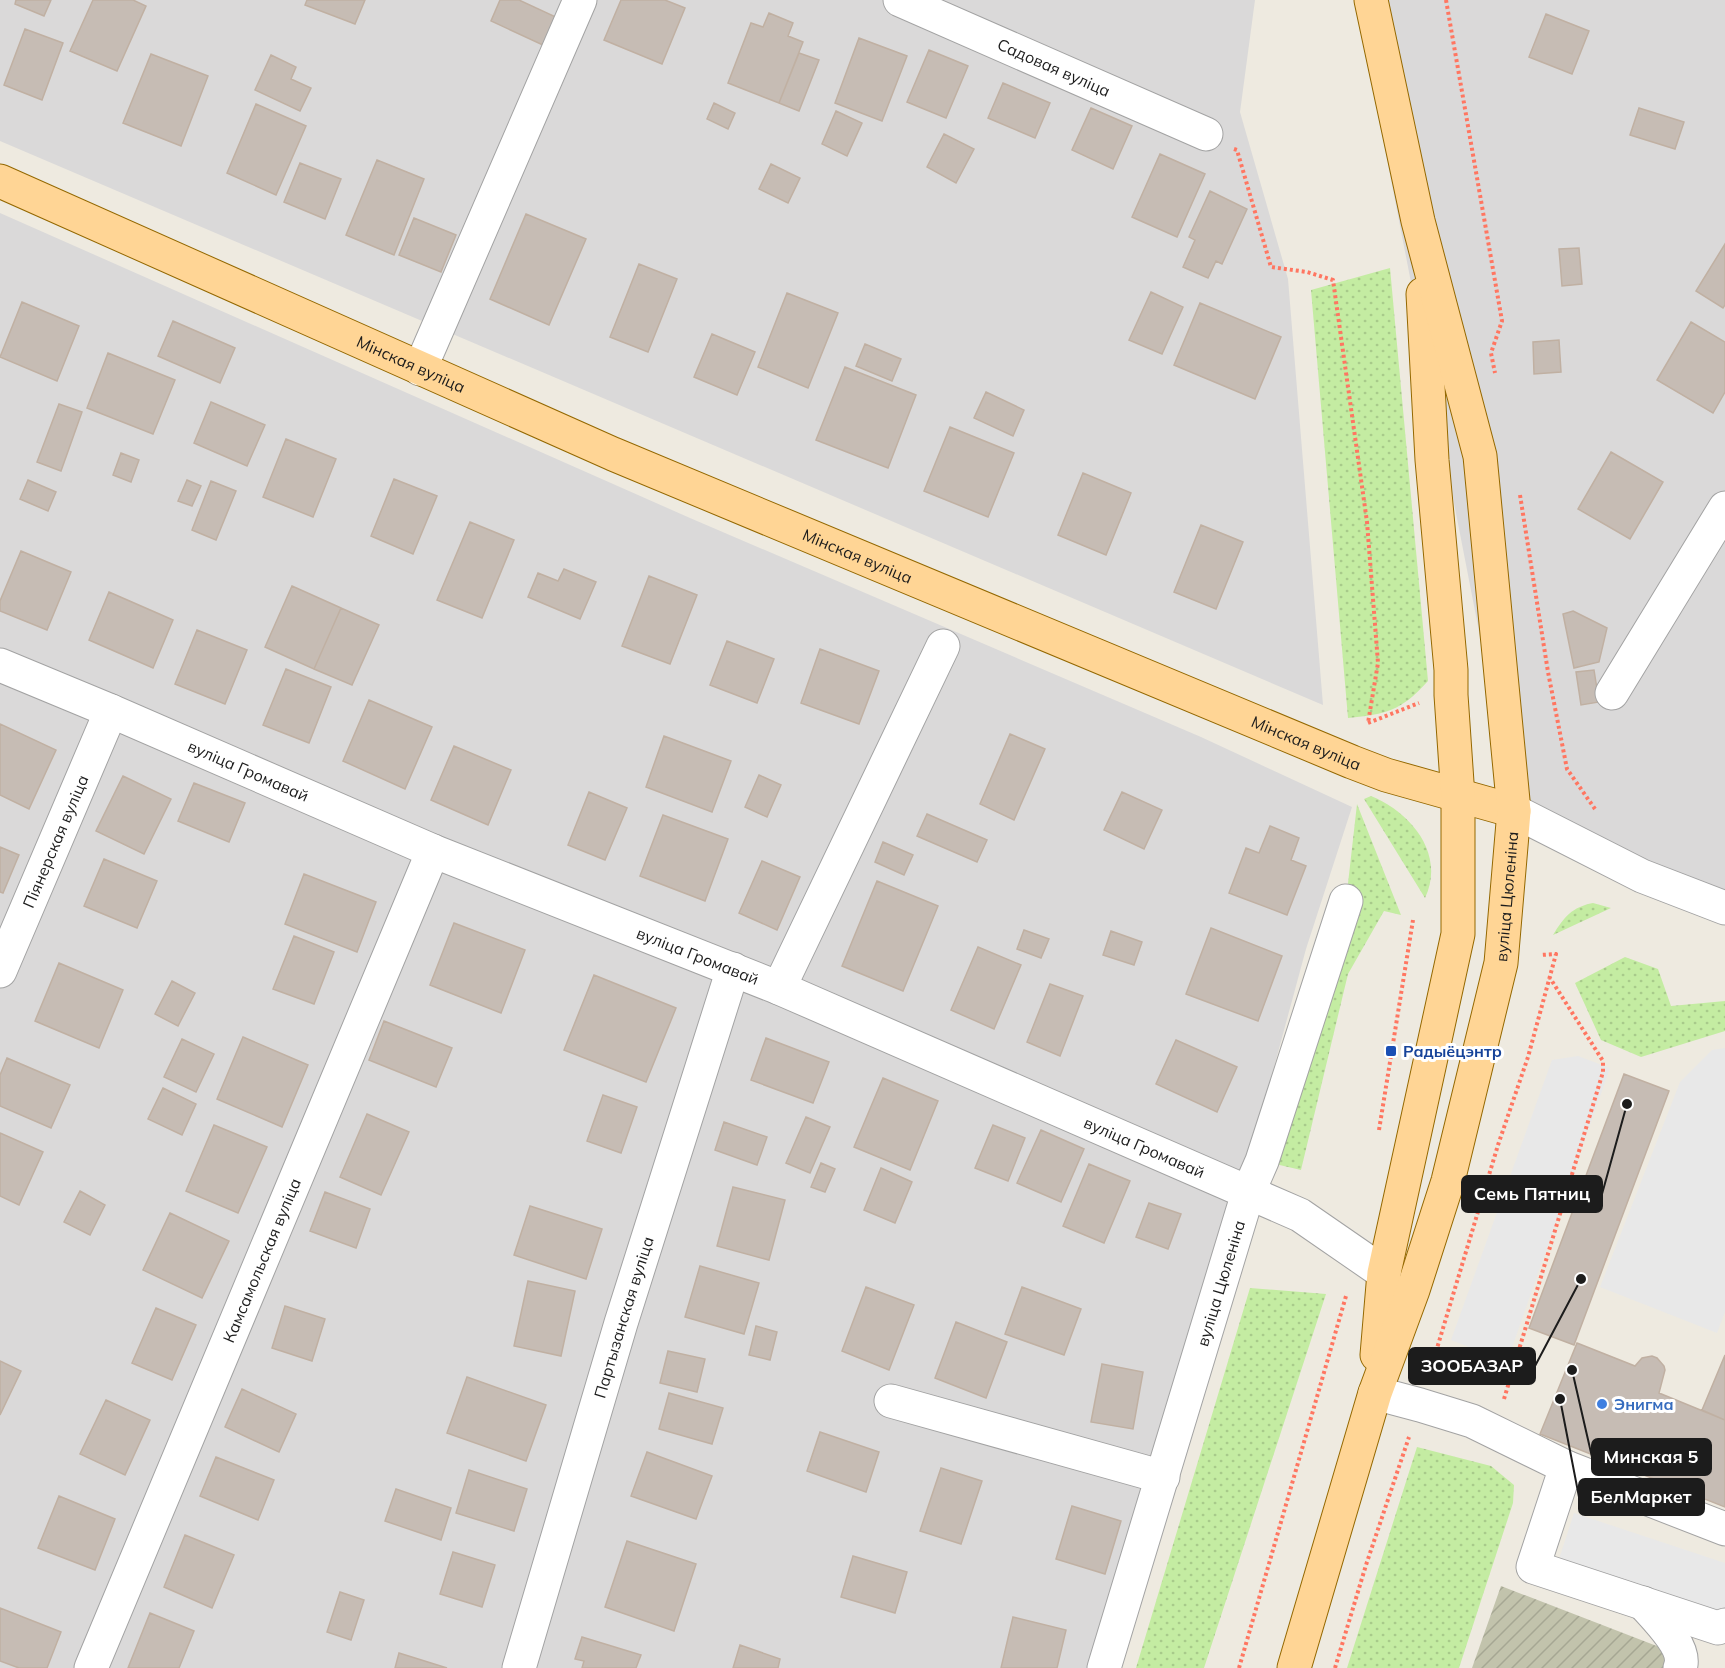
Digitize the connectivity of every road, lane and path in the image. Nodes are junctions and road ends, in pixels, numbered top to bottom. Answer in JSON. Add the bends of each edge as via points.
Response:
{"nodes":[{"id":1,"x":580,"y":0,"type":"edge"},
{"id":2,"x":900,"y":0,"type":"edge"},
{"id":3,"x":1371,"y":0,"type":"edge"},
{"id":4,"x":1446,"y":0,"type":"edge"},
{"id":5,"x":1206,"y":134,"type":"joint"},
{"id":6,"x":0,"y":181,"type":"edge"},
{"id":7,"x":1419,"y":221,"type":"junction"},
{"id":8,"x":420,"y":369,"type":"junction"},
{"id":9,"x":1496,"y":375,"type":"dead end"},
{"id":10,"x":1519,"y":490,"type":"dead end"},
{"id":11,"x":1725,"y":508,"type":"edge"},
{"id":12,"x":943,"y":646,"type":"dead end"},
{"id":13,"x":0,"y":665,"type":"edge"},
{"id":14,"x":1612,"y":693,"type":"dead end"},
{"id":15,"x":1420,"y":702,"type":"dead end"},
{"id":16,"x":111,"y":711,"type":"junction"},
{"id":17,"x":1458,"y":797,"type":"junction"},
{"id":18,"x":1595,"y":809,"type":"dead end"},
{"id":19,"x":1514,"y":812,"type":"junction"},
{"id":20,"x":434,"y":851,"type":"junction"},
{"id":21,"x":1346,"y":901,"type":"dead end"},
{"id":22,"x":1725,"y":908,"type":"edge"},
{"id":23,"x":1413,"y":920,"type":"dead end"},
{"id":24,"x":1540,"y":956,"type":"dead end"},
{"id":25,"x":733,"y":969,"type":"junction"},
{"id":26,"x":0,"y":971,"type":"edge"},
{"id":27,"x":1549,"y":977,"type":"junction"},
{"id":28,"x":779,"y":988,"type":"junction"},
{"id":29,"x":1377,"y":1141,"type":"dead end"},
{"id":30,"x":1248,"y":1193,"type":"junction"},
{"id":31,"x":1371,"y":1264,"type":"junction"},
{"id":32,"x":1440,"y":1378,"type":"dead end"},
{"id":33,"x":1425,"y":1390,"type":"junction"},
{"id":34,"x":1375,"y":1393,"type":"junction"},
{"id":35,"x":1496,"y":1397,"type":"dead end"},
{"id":36,"x":891,"y":1401,"type":"dead end"},
{"id":37,"x":1566,"y":1467,"type":"junction"},
{"id":38,"x":1163,"y":1477,"type":"junction"},
{"id":39,"x":1725,"y":1529,"type":"edge"},
{"id":40,"x":1644,"y":1603,"type":"junction"},
{"id":41,"x":1725,"y":1625,"type":"edge"},
{"id":42,"x":91,"y":1668,"type":"edge"},
{"id":43,"x":519,"y":1668,"type":"edge"},
{"id":44,"x":1104,"y":1668,"type":"edge"},
{"id":45,"x":1239,"y":1668,"type":"edge"},
{"id":46,"x":1294,"y":1668,"type":"edge"},
{"id":47,"x":1335,"y":1668,"type":"edge"},
{"id":48,"x":1680,"y":1668,"type":"edge"}],
"edges":[{"from":1,"to":8,"type":"street"},
{"from":2,"to":5,"type":"street","name":"Садовая вуліца"},
{"from":3,"to":7,"type":"main road"},
{"from":4,"to":9,"type":"path","via":[[1502,321],[1491,352]]},
{"from":5,"to":15,"type":"path","via":[[1237,150],[1271,267],[1333,280],[1367,522],[1378,663],[1368,723]]},
{"from":6,"to":8,"type":"main road","name":"Мінская вуліца"},
{"from":7,"to":17,"type":"main road","name":"вуліца Цюленіна","via":[[1432,460]]},
{"from":7,"to":19,"type":"main road","name":"вуліца Цюленіна","via":[[1480,456]]},
{"from":8,"to":17,"type":"main road","name":"Мінская вуліца","via":[[1352,762]]},
{"from":10,"to":18,"type":"path","via":[[1567,770]]},
{"from":11,"to":14,"type":"street"},
{"from":12,"to":28,"type":"street"},
{"from":13,"to":16,"type":"street","name":"вуліца Громавай"},
{"from":16,"to":20,"type":"street","name":"вуліца Громавай"},
{"from":16,"to":26,"type":"street","name":"Піянерская вуліца"},
{"from":17,"to":19,"type":"main road","name":"Мінская вуліца"},
{"from":17,"to":31,"type":"main road","name":"вуліца Цюленіна","via":[[1458,934]]},
{"from":19,"to":22,"type":"street","name":"Мінская вуліца","via":[[1642,876]]},
{"from":19,"to":34,"type":"main road","name":"вуліца Цюленіна","via":[[1501,963],[1448,1181]]},
{"from":20,"to":25,"type":"street","name":"вуліца Громавай"},
{"from":20,"to":42,"type":"street","name":"Камсамольская вуліца"},
{"from":21,"to":30,"type":"street","name":"вуліца Цюленіна","via":[[1262,1161]]},
{"from":23,"to":29,"type":"path"},
{"from":24,"to":27,"type":"path","via":[[1556,954]]},
{"from":25,"to":28,"type":"street","name":"вуліца Громавай"},
{"from":25,"to":43,"type":"street","name":"Партызанская вуліца","via":[[621,1323]]},
{"from":27,"to":33,"type":"path"},
{"from":27,"to":35,"type":"path","via":[[1603,1061],[1603,1072],[1504,1400]]},
{"from":28,"to":30,"type":"street","name":"вуліца Громавай"},
{"from":30,"to":31,"type":"street","name":"вуліца Громавай","via":[[1300,1215]]},
{"from":30,"to":38,"type":"street","name":"вуліца Цюленіна"},
{"from":31,"to":34,"type":"main road","name":"вуліца Цюленіна"},
{"from":31,"to":45,"type":"path"},
{"from":32,"to":33,"type":"path"},
{"from":33,"to":34,"type":"street"},
{"from":33,"to":37,"type":"street","via":[[1472,1421]]},
{"from":33,"to":47,"type":"path"},
{"from":34,"to":46,"type":"main road","name":"вуліца Цюленіна"},
{"from":36,"to":38,"type":"street"},
{"from":37,"to":39,"type":"street"},
{"from":37,"to":40,"type":"street","via":[[1533,1567]]},
{"from":38,"to":44,"type":"street","name":"вуліца Цюленіна"},
{"from":40,"to":41,"type":"street","via":[[1718,1628]]},
{"from":40,"to":48,"type":"street","via":[[1677,1644]]}]}
